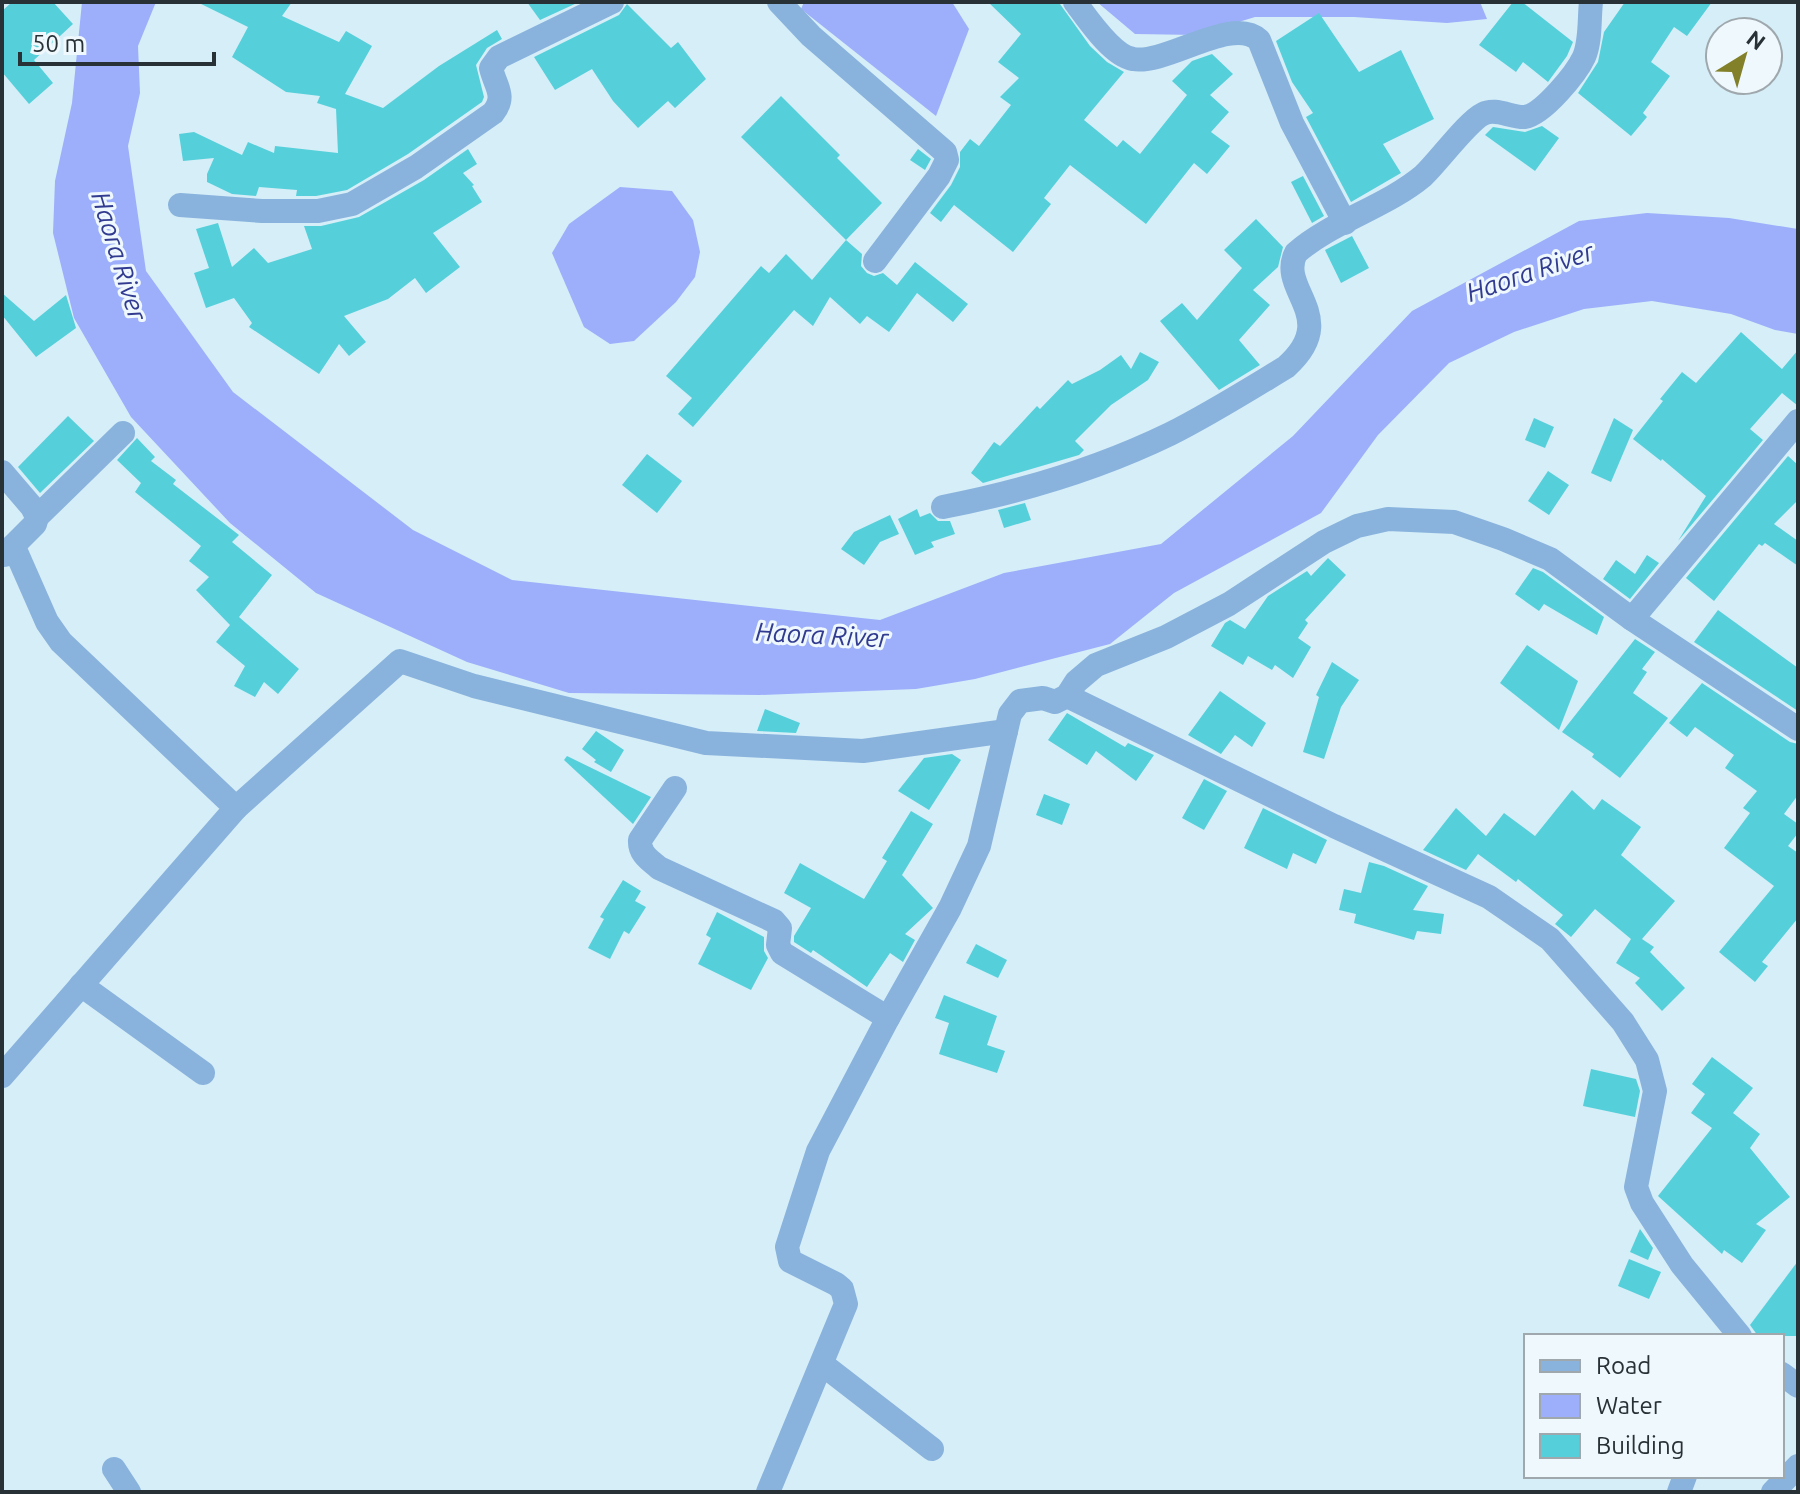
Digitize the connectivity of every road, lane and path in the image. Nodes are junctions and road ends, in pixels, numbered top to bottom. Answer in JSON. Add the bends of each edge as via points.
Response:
{"nodes":[{"id":1,"x":612,"y":2,"type":"edge"},
{"id":2,"x":779,"y":2,"type":"edge"},
{"id":3,"x":1075,"y":2,"type":"edge"},
{"id":4,"x":1591,"y":2,"type":"edge"},
{"id":5,"x":180,"y":205,"type":"dead end"},
{"id":6,"x":1345,"y":223,"type":"junction"},
{"id":7,"x":875,"y":261,"type":"dead end"},
{"id":8,"x":1798,"y":421,"type":"edge"},
{"id":9,"x":123,"y":433,"type":"dead end"},
{"id":10,"x":2,"y":472,"type":"edge"},
{"id":11,"x":943,"y":507,"type":"dead end"},
{"id":12,"x":37,"y":517,"type":"junction"},
{"id":13,"x":8,"y":552,"type":"edge"},
{"id":14,"x":1632,"y":619,"type":"junction"},
{"id":15,"x":1067,"y":696,"type":"junction"},
{"id":16,"x":1798,"y":729,"type":"edge"},
{"id":17,"x":1006,"y":731,"type":"junction"},
{"id":18,"x":675,"y":788,"type":"dead end"},
{"id":19,"x":236,"y":808,"type":"junction"},
{"id":20,"x":81,"y":985,"type":"junction"},
{"id":21,"x":888,"y":1018,"type":"junction"},
{"id":22,"x":203,"y":1073,"type":"dead end"},
{"id":23,"x":2,"y":1076,"type":"edge"},
{"id":24,"x":1738,"y":1334,"type":"edge"},
{"id":25,"x":822,"y":1364,"type":"junction"},
{"id":26,"x":932,"y":1449,"type":"dead end"},
{"id":27,"x":1798,"y":1466,"type":"edge"},
{"id":28,"x":114,"y":1469,"type":"dead end"},
{"id":29,"x":129,"y":1492,"type":"edge"},
{"id":30,"x":768,"y":1492,"type":"edge"},
{"id":31,"x":1773,"y":1492,"type":"edge"}],
"edges":[{"from":1,"to":5,"type":"street","via":[[499,57],[491,68],[501,98],[493,113],[352,204],[318,211]]},
{"from":2,"to":7,"type":"street","via":[[945,152],[939,176]]},
{"from":3,"to":6,"type":"street","via":[[1111,46],[1133,59],[1237,32],[1253,34],[1308,159]]},
{"from":4,"to":6,"type":"street","via":[[1584,56],[1539,111],[1515,117],[1481,114],[1422,176]]},
{"from":6,"to":11,"type":"street","via":[[1294,257],[1292,268],[1310,331],[1300,355],[1286,367],[1168,435],[1085,468]]},
{"from":8,"to":14,"type":"street"},
{"from":9,"to":12,"type":"street"},
{"from":10,"to":12,"type":"street"},
{"from":12,"to":13,"type":"street"},
{"from":13,"to":19,"type":"street","via":[[61,642]]},
{"from":14,"to":15,"type":"street","via":[[1550,559],[1503,539],[1454,522],[1388,519],[1324,542],[1229,604],[1096,665]]},
{"from":14,"to":16,"type":"street"},
{"from":15,"to":17,"type":"street","via":[[1055,702],[1020,701]]},
{"from":15,"to":24,"type":"street","via":[[1489,897],[1550,939],[1623,1022],[1647,1060],[1655,1091],[1636,1187],[1682,1265]]},
{"from":17,"to":19,"type":"street","via":[[863,751],[706,743],[474,686],[400,661]]},
{"from":17,"to":21,"type":"street","via":[[979,846]]},
{"from":18,"to":21,"type":"street","via":[[640,840],[645,856],[659,868],[774,921],[780,928],[782,953]]},
{"from":19,"to":20,"type":"street"},
{"from":20,"to":22,"type":"street"},
{"from":20,"to":23,"type":"street"},
{"from":21,"to":25,"type":"street","via":[[818,1151],[787,1247],[793,1264],[836,1284],[845,1295],[844,1312]]},
{"from":25,"to":26,"type":"street"},
{"from":25,"to":30,"type":"street"},
{"from":27,"to":31,"type":"street"},
{"from":28,"to":29,"type":"street"}]}
